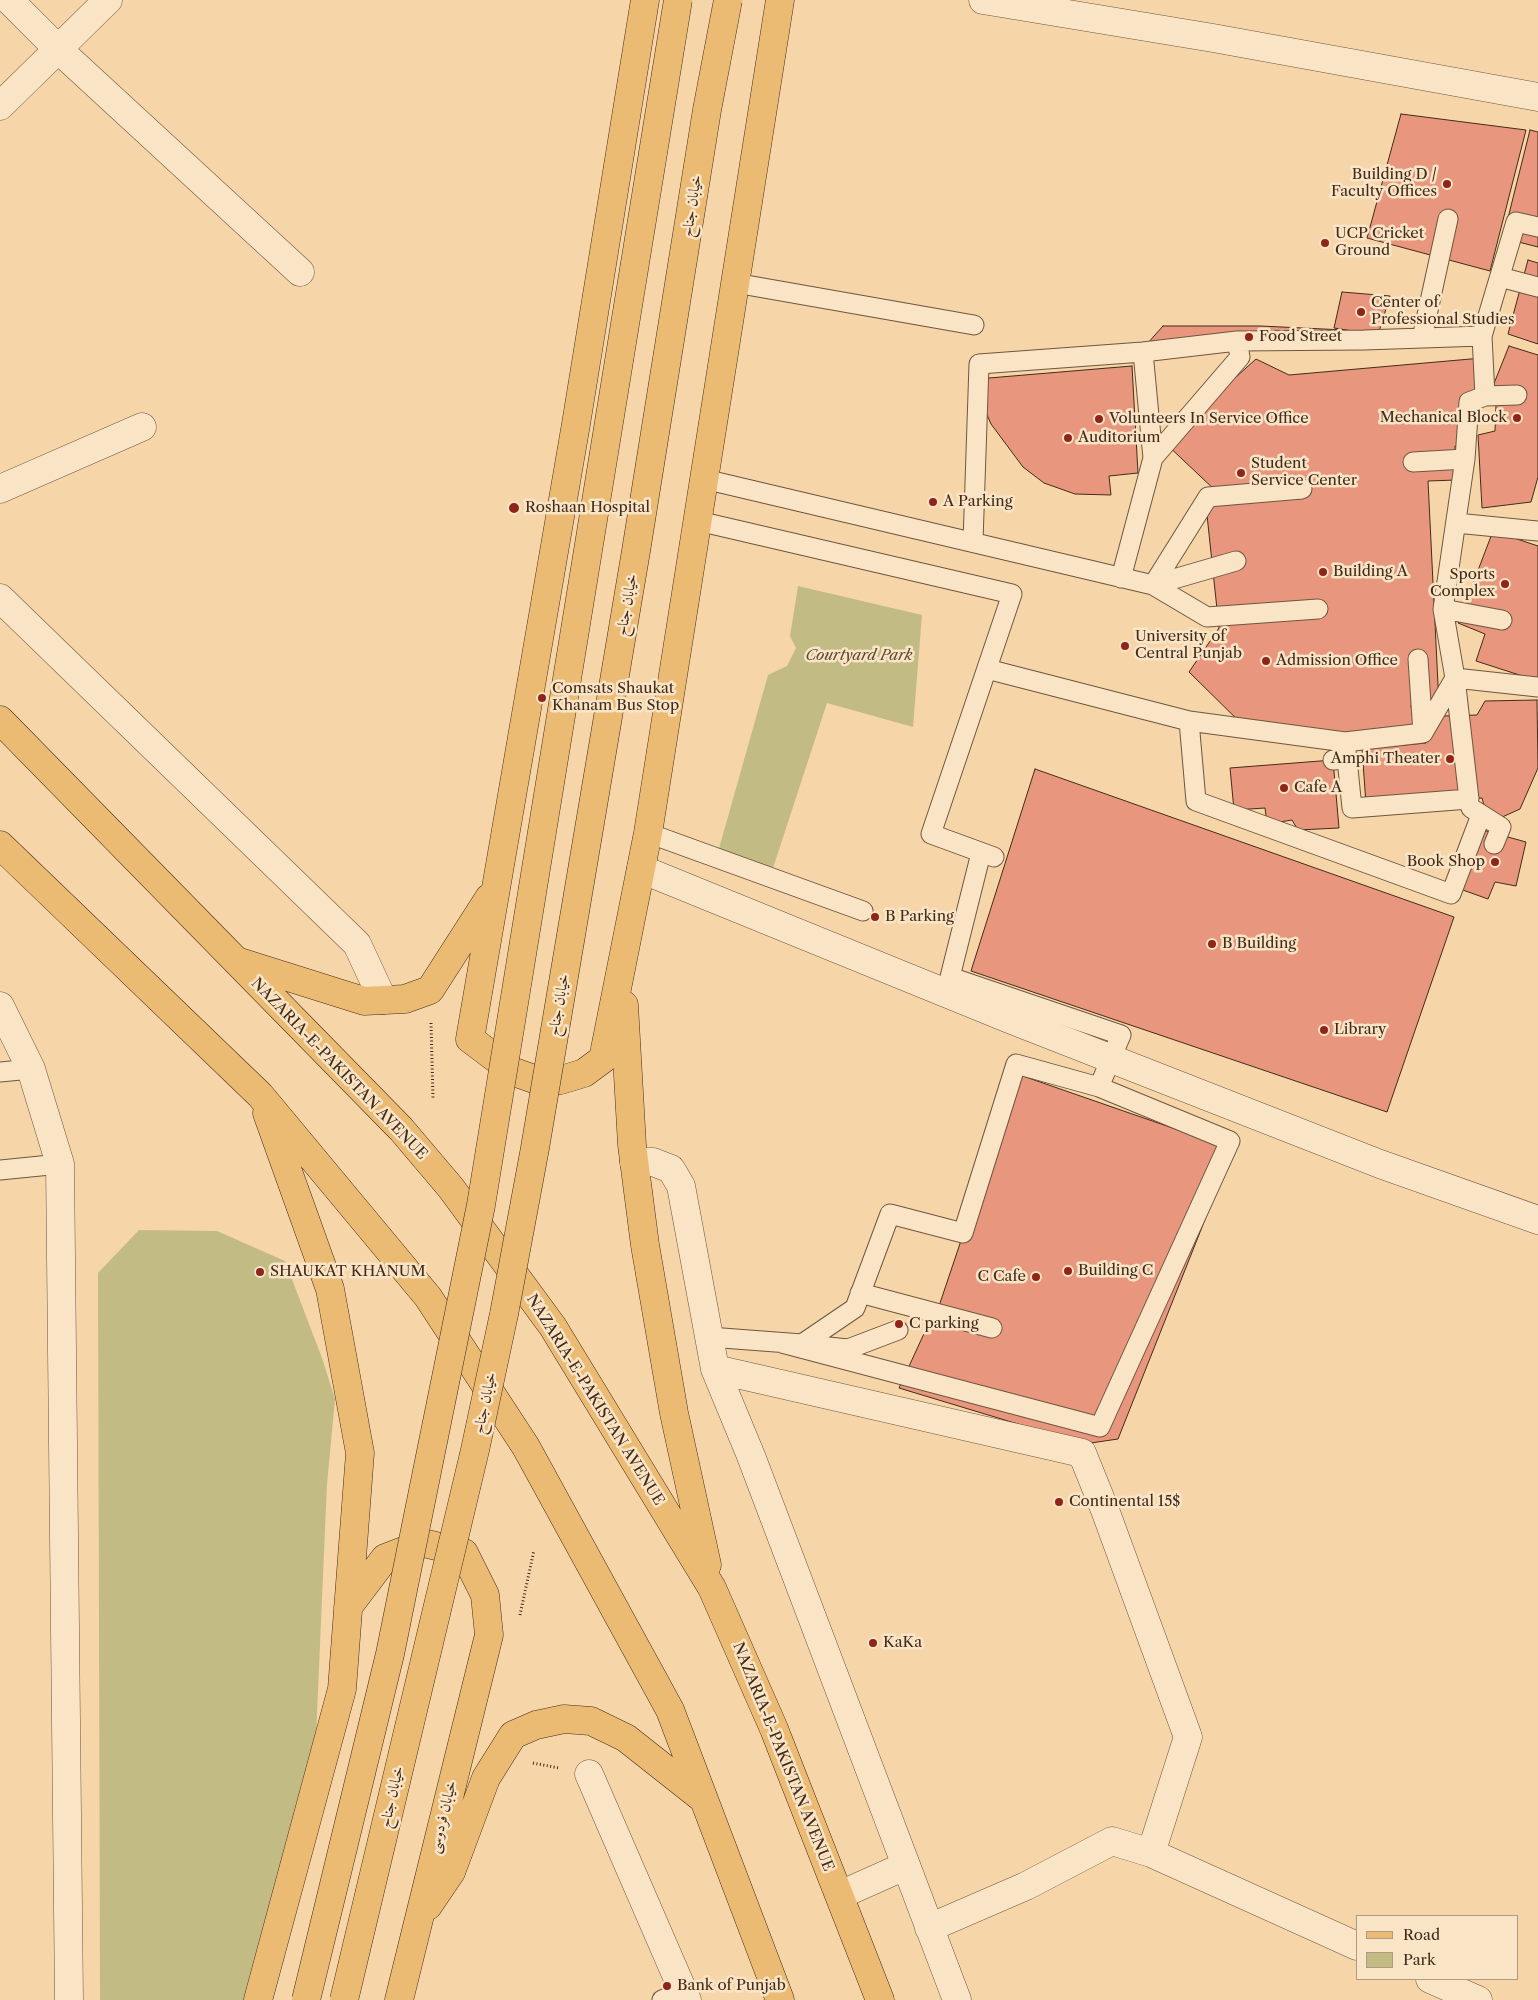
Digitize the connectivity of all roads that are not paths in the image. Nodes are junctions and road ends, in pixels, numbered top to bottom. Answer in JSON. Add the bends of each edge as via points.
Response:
{"nodes":[{"id":1,"x":9,"y":0,"type":"edge"},
{"id":2,"x":108,"y":0,"type":"edge"},
{"id":3,"x":645,"y":0,"type":"edge"},
{"id":4,"x":678,"y":0,"type":"edge"},
{"id":5,"x":728,"y":0,"type":"edge"},
{"id":6,"x":780,"y":0,"type":"edge"},
{"id":7,"x":983,"y":0,"type":"edge"},
{"id":8,"x":58,"y":50,"type":"junction"},
{"id":9,"x":1538,"y":97,"type":"edge"},
{"id":10,"x":0,"y":106,"type":"edge"},
{"id":11,"x":1448,"y":219,"type":"dead end"},
{"id":12,"x":1538,"y":227,"type":"edge"},
{"id":13,"x":300,"y":272,"type":"dead end"},
{"id":14,"x":1500,"y":277,"type":"junction"},
{"id":15,"x":735,"y":283,"type":"junction"},
{"id":16,"x":1538,"y":287,"type":"edge"},
{"id":17,"x":974,"y":325,"type":"dead end"},
{"id":18,"x":1482,"y":336,"type":"junction"},
{"id":19,"x":1422,"y":338,"type":"junction"},
{"id":20,"x":1237,"y":341,"type":"junction"},
{"id":21,"x":1143,"y":352,"type":"junction"},
{"id":22,"x":1517,"y":395,"type":"dead end"},
{"id":23,"x":1485,"y":396,"type":"junction"},
{"id":24,"x":142,"y":427,"type":"dead end"},
{"id":25,"x":1153,"y":458,"type":"junction"},
{"id":26,"x":1466,"y":459,"type":"junction"},
{"id":27,"x":1412,"y":462,"type":"dead end"},
{"id":28,"x":704,"y":479,"type":"junction"},
{"id":29,"x":1302,"y":489,"type":"dead end"},
{"id":30,"x":0,"y":490,"type":"edge"},
{"id":31,"x":698,"y":521,"type":"junction"},
{"id":32,"x":1456,"y":523,"type":"junction"},
{"id":33,"x":1538,"y":531,"type":"edge"},
{"id":34,"x":973,"y":542,"type":"junction"},
{"id":35,"x":1236,"y":561,"type":"dead end"},
{"id":36,"x":1120,"y":578,"type":"junction"},
{"id":37,"x":1153,"y":585,"type":"junction"},
{"id":38,"x":0,"y":598,"type":"edge"},
{"id":39,"x":1443,"y":609,"type":"junction"},
{"id":40,"x":1318,"y":610,"type":"dead end"},
{"id":41,"x":1502,"y":620,"type":"dead end"},
{"id":42,"x":1418,"y":659,"type":"dead end"},
{"id":43,"x":987,"y":670,"type":"junction"},
{"id":44,"x":1455,"y":678,"type":"junction"},
{"id":45,"x":1538,"y":687,"type":"edge"},
{"id":46,"x":0,"y":720,"type":"edge"},
{"id":47,"x":1189,"y":721,"type":"junction"},
{"id":48,"x":1423,"y":733,"type":"junction"},
{"id":49,"x":1342,"y":754,"type":"junction"},
{"id":50,"x":1457,"y":800,"type":"junction"},
{"id":51,"x":1481,"y":815,"type":"junction"},
{"id":52,"x":648,"y":832,"type":"junction"},
{"id":53,"x":1494,"y":844,"type":"dead end"},
{"id":54,"x":0,"y":845,"type":"edge"},
{"id":55,"x":641,"y":869,"type":"junction"},
{"id":56,"x":496,"y":887,"type":"junction"},
{"id":57,"x":863,"y":911,"type":"dead end"},
{"id":58,"x":236,"y":961,"type":"junction"},
{"id":59,"x":621,"y":969,"type":"junction"},
{"id":60,"x":383,"y":1000,"type":"junction"},
{"id":61,"x":0,"y":1006,"type":"edge"},
{"id":62,"x":1111,"y":1058,"type":"junction"},
{"id":63,"x":31,"y":1069,"type":"junction"},
{"id":64,"x":0,"y":1072,"type":"edge"},
{"id":65,"x":1098,"y":1087,"type":"junction"},
{"id":66,"x":260,"y":1095,"type":"junction"},
{"id":67,"x":634,"y":1162,"type":"junction"},
{"id":68,"x":60,"y":1164,"type":"junction"},
{"id":69,"x":0,"y":1170,"type":"edge"},
{"id":70,"x":1538,"y":1220,"type":"edge"},
{"id":71,"x":860,"y":1293,"type":"junction"},
{"id":72,"x":992,"y":1328,"type":"dead end"},
{"id":73,"x":898,"y":1330,"type":"dead end"},
{"id":74,"x":709,"y":1337,"type":"junction"},
{"id":75,"x":782,"y":1343,"type":"junction"},
{"id":76,"x":802,"y":1344,"type":"junction"},
{"id":77,"x":715,"y":1369,"type":"junction"},
{"id":78,"x":712,"y":1588,"type":"junction"},
{"id":79,"x":348,"y":1607,"type":"junction"},
{"id":80,"x":589,"y":1774,"type":"dead end"},
{"id":81,"x":702,"y":1798,"type":"junction"},
{"id":82,"x":1151,"y":1853,"type":"junction"},
{"id":83,"x":905,"y":1866,"type":"junction"},
{"id":84,"x":840,"y":1896,"type":"junction"},
{"id":85,"x":417,"y":1922,"type":"junction"},
{"id":86,"x":929,"y":1928,"type":"junction"},
{"id":87,"x":1356,"y":1946,"type":"edge"},
{"id":88,"x":1432,"y":1980,"type":"edge"},
{"id":89,"x":677,"y":1997,"type":"edge"},
{"id":90,"x":69,"y":2000,"type":"edge"},
{"id":91,"x":258,"y":2000,"type":"edge"},
{"id":92,"x":306,"y":2000,"type":"edge"},
{"id":93,"x":344,"y":2000,"type":"edge"},
{"id":94,"x":399,"y":2000,"type":"edge"},
{"id":95,"x":780,"y":2000,"type":"edge"},
{"id":96,"x":880,"y":2000,"type":"edge"},
{"id":97,"x":956,"y":2000,"type":"edge"},
{"id":98,"x":1478,"y":2000,"type":"edge"}],
"edges":[{"from":1,"to":8,"type":"street"},
{"from":2,"to":8,"type":"street"},
{"from":3,"to":56,"type":"main road"},
{"from":4,"to":92,"type":"main road","bridge":true,"via":[[481,1205],[390,1654]]},
{"from":5,"to":93,"type":"main road","name":"خیابان جناح","bridge":true,"via":[[535,1148],[504,1314],[475,1450]]},
{"from":6,"to":15,"type":"main road"},
{"from":7,"to":9,"type":"street"},
{"from":8,"to":10,"type":"street"},
{"from":8,"to":13,"type":"street"},
{"from":11,"to":19,"type":"lane"},
{"from":12,"to":14,"type":"lane","via":[[1516,222]]},
{"from":14,"to":16,"type":"lane"},
{"from":14,"to":18,"type":"lane"},
{"from":15,"to":17,"type":"lane"},
{"from":15,"to":28,"type":"main road"},
{"from":18,"to":19,"type":"lane"},
{"from":18,"to":23,"type":"lane"},
{"from":19,"to":20,"type":"lane"},
{"from":20,"to":21,"type":"lane"},
{"from":20,"to":25,"type":"lane","via":[[1240,357]]},
{"from":21,"to":25,"type":"lane"},
{"from":21,"to":34,"type":"lane","via":[[979,364]]},
{"from":22,"to":23,"type":"lane"},
{"from":23,"to":26,"type":"lane","via":[[1469,402]]},
{"from":24,"to":30,"type":"street"},
{"from":25,"to":36,"type":"lane"},
{"from":26,"to":27,"type":"lane"},
{"from":26,"to":32,"type":"lane"},
{"from":28,"to":31,"type":"main road"},
{"from":28,"to":34,"type":"lane"},
{"from":29,"to":37,"type":"lane","via":[[1208,497]]},
{"from":31,"to":43,"type":"lane","via":[[1012,594]]},
{"from":31,"to":52,"type":"main road"},
{"from":32,"to":33,"type":"lane"},
{"from":32,"to":39,"type":"lane"},
{"from":34,"to":36,"type":"lane"},
{"from":35,"to":37,"type":"lane"},
{"from":36,"to":37,"type":"lane"},
{"from":37,"to":40,"type":"lane","via":[[1207,617]]},
{"from":38,"to":60,"type":"street","via":[[357,944]]},
{"from":39,"to":41,"type":"lane"},
{"from":39,"to":44,"type":"lane"},
{"from":42,"to":48,"type":"lane"},
{"from":43,"to":47,"type":"lane"},
{"from":43,"to":62,"type":"lane","via":[[932,834],[988,855],[950,977],[1121,1035]]},
{"from":44,"to":45,"type":"lane"},
{"from":44,"to":48,"type":"lane"},
{"from":44,"to":50,"type":"lane","via":[[1469,799]]},
{"from":46,"to":58,"type":"main road","name":"NAZARIA-E-PAKISTAN AVENUE"},
{"from":47,"to":49,"type":"lane"},
{"from":47,"to":51,"type":"lane","via":[[1196,801],[1451,894]]},
{"from":48,"to":49,"type":"lane"},
{"from":49,"to":50,"type":"lane","via":[[1352,808]]},
{"from":50,"to":51,"type":"lane"},
{"from":51,"to":53,"type":"lane","via":[[1501,828]]},
{"from":52,"to":55,"type":"main road"},
{"from":52,"to":57,"type":"lane"},
{"from":54,"to":66,"type":"main road"},
{"from":55,"to":59,"type":"main road"},
{"from":55,"to":62,"type":"street"},
{"from":56,"to":59,"type":"main road","via":[[470,1039],[514,1072],[536,1080],[561,1080],[584,1073],[603,1059]]},
{"from":56,"to":60,"type":"main road","via":[[430,990],[405,999]]},
{"from":58,"to":60,"type":"main road","via":[[364,1001]]},
{"from":58,"to":78,"type":"main road","name":"NAZARIA-E-PAKISTAN AVENUE","via":[[401,1129],[451,1188],[553,1327]]},
{"from":59,"to":67,"type":"main road"},
{"from":61,"to":63,"type":"street"},
{"from":62,"to":65,"type":"lane"},
{"from":62,"to":70,"type":"street","via":[[1380,1164]]},
{"from":63,"to":64,"type":"lane"},
{"from":63,"to":68,"type":"street"},
{"from":65,"to":71,"type":"lane","via":[[1016,1064],[963,1233],[890,1214]]},
{"from":65,"to":75,"type":"lane","via":[[1230,1141],[1100,1426]]},
{"from":66,"to":79,"type":"main road","via":[[330,1289],[360,1453]]},
{"from":66,"to":81,"type":"main road","via":[[428,1297],[526,1447],[670,1710]]},
{"from":67,"to":74,"type":"street","via":[[653,1162],[672,1169],[681,1186]]},
{"from":67,"to":78,"type":"main road","via":[[674,1413]]},
{"from":68,"to":69,"type":"lane"},
{"from":68,"to":90,"type":"street"},
{"from":71,"to":72,"type":"lane"},
{"from":71,"to":76,"type":"lane","via":[[855,1308]]},
{"from":73,"to":76,"type":"lane","via":[[848,1349]]},
{"from":74,"to":75,"type":"lane"},
{"from":74,"to":77,"type":"street"},
{"from":75,"to":76,"type":"lane"},
{"from":77,"to":82,"type":"street","via":[[1082,1453],[1188,1737]]},
{"from":77,"to":83,"type":"street","via":[[751,1456]]},
{"from":78,"to":84,"type":"main road","name":"NAZARIA-E-PAKISTAN AVENUE","via":[[774,1729]]},
{"from":79,"to":85,"type":"main road","name":"خیابان فردوسی","via":[[385,1558],[424,1543],[464,1554],[485,1595],[489,1635]]},
{"from":79,"to":91,"type":"main road","via":[[342,1689]]},
{"from":80,"to":89,"type":"street"},
{"from":81,"to":85,"type":"main road","via":[[626,1738],[591,1721],[564,1719],[536,1725],[512,1736],[486,1778],[451,1872]]},
{"from":81,"to":95,"type":"main road"},
{"from":82,"to":86,"type":"street","via":[[1112,1841],[1026,1886]]},
{"from":82,"to":87,"type":"street"},
{"from":83,"to":84,"type":"street"},
{"from":83,"to":86,"type":"street"},
{"from":84,"to":96,"type":"main road","name":"NAZARIA-E-PAKISTAN AVENUE"},
{"from":85,"to":94,"type":"main road","name":"خیابان فردوسی"},
{"from":86,"to":97,"type":"street"},
{"from":88,"to":98,"type":"street"}]}
